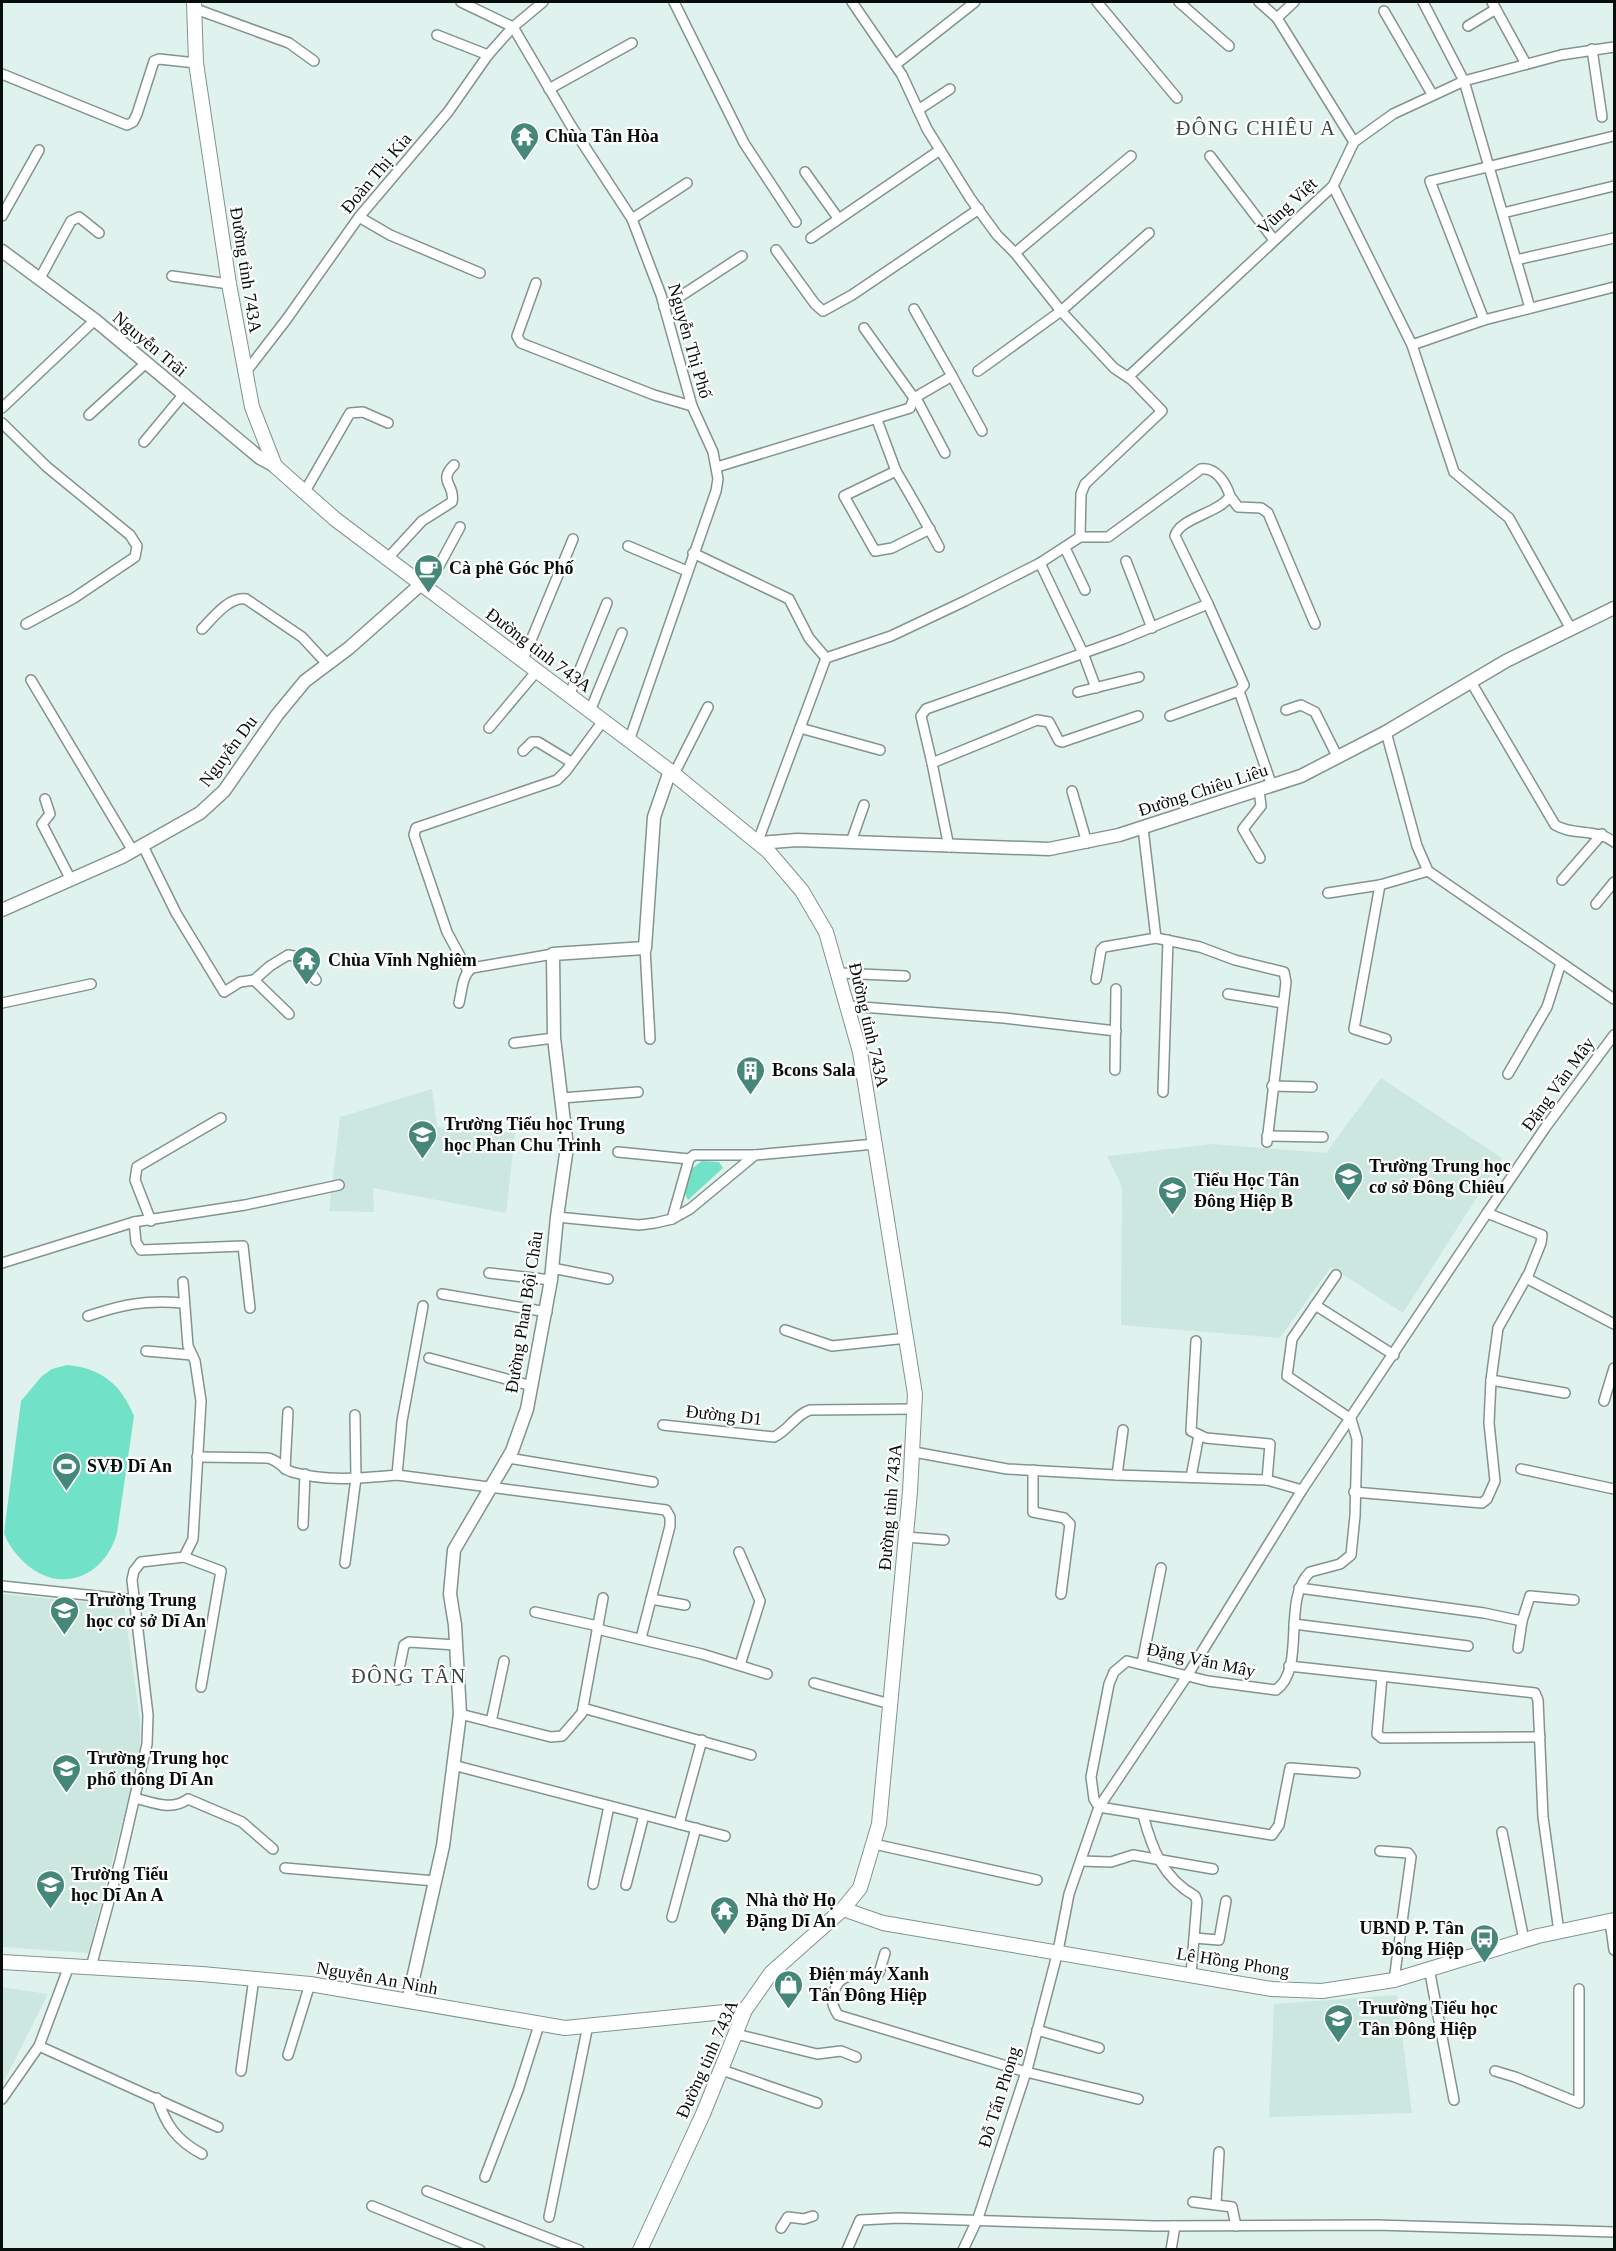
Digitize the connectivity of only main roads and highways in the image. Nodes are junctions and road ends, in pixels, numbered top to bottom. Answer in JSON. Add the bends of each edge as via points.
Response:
{"nodes":[{"id":1,"x":193,"y":5,"type":"edge"},
{"id":2,"x":843,"y":1909,"type":"junction"},
{"id":3,"x":1612,"y":1920,"type":"edge"},
{"id":4,"x":2,"y":1962,"type":"edge"},
{"id":5,"x":745,"y":2010,"type":"junction"},
{"id":6,"x":640,"y":2250,"type":"edge"}],
"edges":[{"from":1,"to":2,"type":"main road","name":"Đường tỉnh 743A","via":[[196,63],[244,373],[261,436],[275,466],[423,588],[672,772],[759,842],[807,899],[826,932],[860,1052],[915,1409],[881,1808],[861,1888]]},
{"from":2,"to":3,"type":"main road","name":"Lê Hồng Phong","via":[[883,1923],[1272,1989],[1297,1990],[1342,1989],[1394,1980],[1524,1940]]},
{"from":2,"to":5,"type":"main road","name":"Đường tỉnh 743A","via":[[771,1973]]},
{"from":4,"to":5,"type":"main road","name":"Nguyễn An Ninh","via":[[310,1984],[565,2028]]},
{"from":5,"to":6,"type":"main road","name":"Đường tỉnh 743A"}]}
